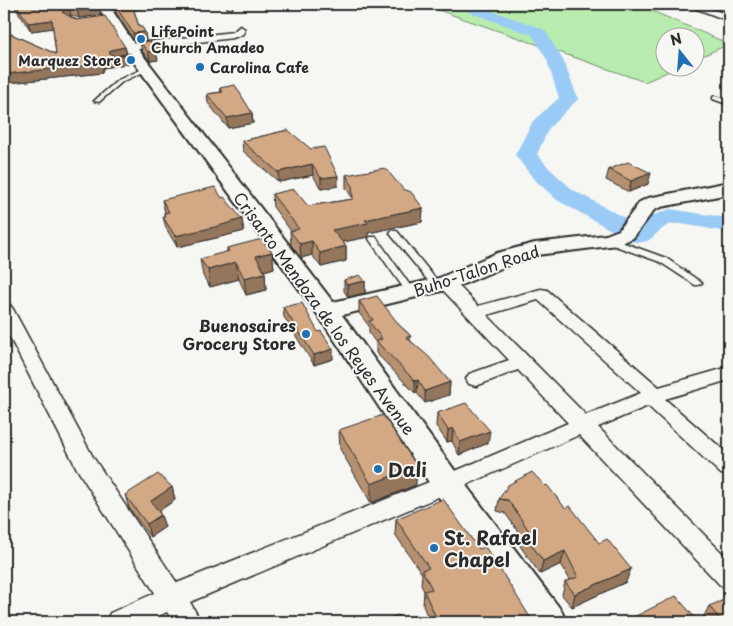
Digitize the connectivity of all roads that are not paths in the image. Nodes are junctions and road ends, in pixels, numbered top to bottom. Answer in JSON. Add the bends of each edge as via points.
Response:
{"nodes":[{"id":1,"x":158,"y":4,"type":"edge"},
{"id":2,"x":688,"y":4,"type":"edge"},
{"id":3,"x":106,"y":14,"type":"edge"},
{"id":4,"x":729,"y":18,"type":"edge"},
{"id":5,"x":240,"y":29,"type":"dead end"},
{"id":6,"x":137,"y":58,"type":"junction"},
{"id":7,"x":715,"y":98,"type":"dead end"},
{"id":8,"x":97,"y":101,"type":"dead end"},
{"id":9,"x":729,"y":103,"type":"edge"},
{"id":10,"x":729,"y":188,"type":"edge"},
{"id":11,"x":394,"y":233,"type":"dead end"},
{"id":12,"x":618,"y":238,"type":"junction"},
{"id":13,"x":373,"y":239,"type":"dead end"},
{"id":14,"x":698,"y":283,"type":"dead end"},
{"id":15,"x":441,"y":284,"type":"junction"},
{"id":16,"x":410,"y":291,"type":"junction"},
{"id":17,"x":4,"y":309,"type":"edge"},
{"id":18,"x":327,"y":311,"type":"junction"},
{"id":19,"x":474,"y":313,"type":"junction"},
{"id":20,"x":521,"y":362,"type":"junction"},
{"id":21,"x":726,"y":377,"type":"edge"},
{"id":22,"x":476,"y":379,"type":"dead end"},
{"id":23,"x":654,"y":396,"type":"junction"},
{"id":24,"x":582,"y":425,"type":"junction"},
{"id":25,"x":729,"y":468,"type":"edge"},
{"id":26,"x":447,"y":484,"type":"junction"},
{"id":27,"x":729,"y":577,"type":"edge"},
{"id":28,"x":172,"y":597,"type":"junction"},
{"id":29,"x":120,"y":622,"type":"edge"},
{"id":30,"x":188,"y":622,"type":"edge"},
{"id":31,"x":548,"y":622,"type":"edge"}],
"edges":[{"from":1,"to":3,"type":"lane"},
{"from":2,"to":4,"type":"street"},
{"from":3,"to":6,"type":"main road","name":"Crisanto Mendoza de los Reyes Avenue"},
{"from":5,"to":6,"type":"street","via":[[238,34]]},
{"from":6,"to":8,"type":"lane","via":[[120,81]]},
{"from":6,"to":18,"type":"main road","name":"Crisanto Mendoza de los Reyes Avenue"},
{"from":7,"to":9,"type":"lane"},
{"from":10,"to":12,"type":"main road","via":[[655,202],[647,206]]},
{"from":11,"to":15,"type":"lane"},
{"from":12,"to":14,"type":"lane","via":[[663,260]]},
{"from":12,"to":15,"type":"main road","name":"Buho-Talon Road","via":[[535,249]]},
{"from":13,"to":16,"type":"lane"},
{"from":15,"to":16,"type":"main road","name":"Buho-Talon Road"},
{"from":15,"to":19,"type":"street"},
{"from":16,"to":18,"type":"main road","name":"Buho-Talon Road"},
{"from":17,"to":28,"type":"street","via":[[85,463]]},
{"from":18,"to":26,"type":"main road","name":"Crisanto Mendoza de los Reyes Avenue"},
{"from":19,"to":20,"type":"street"},
{"from":19,"to":23,"type":"street","via":[[541,294]]},
{"from":20,"to":22,"type":"street"},
{"from":20,"to":24,"type":"street"},
{"from":21,"to":23,"type":"street"},
{"from":23,"to":24,"type":"street"},
{"from":23,"to":25,"type":"street"},
{"from":24,"to":26,"type":"street"},
{"from":24,"to":27,"type":"street"},
{"from":26,"to":28,"type":"street"},
{"from":26,"to":31,"type":"main road","name":"Crisanto Mendoza de los Reyes Avenue"},
{"from":28,"to":29,"type":"street"},
{"from":28,"to":30,"type":"street"}]}
